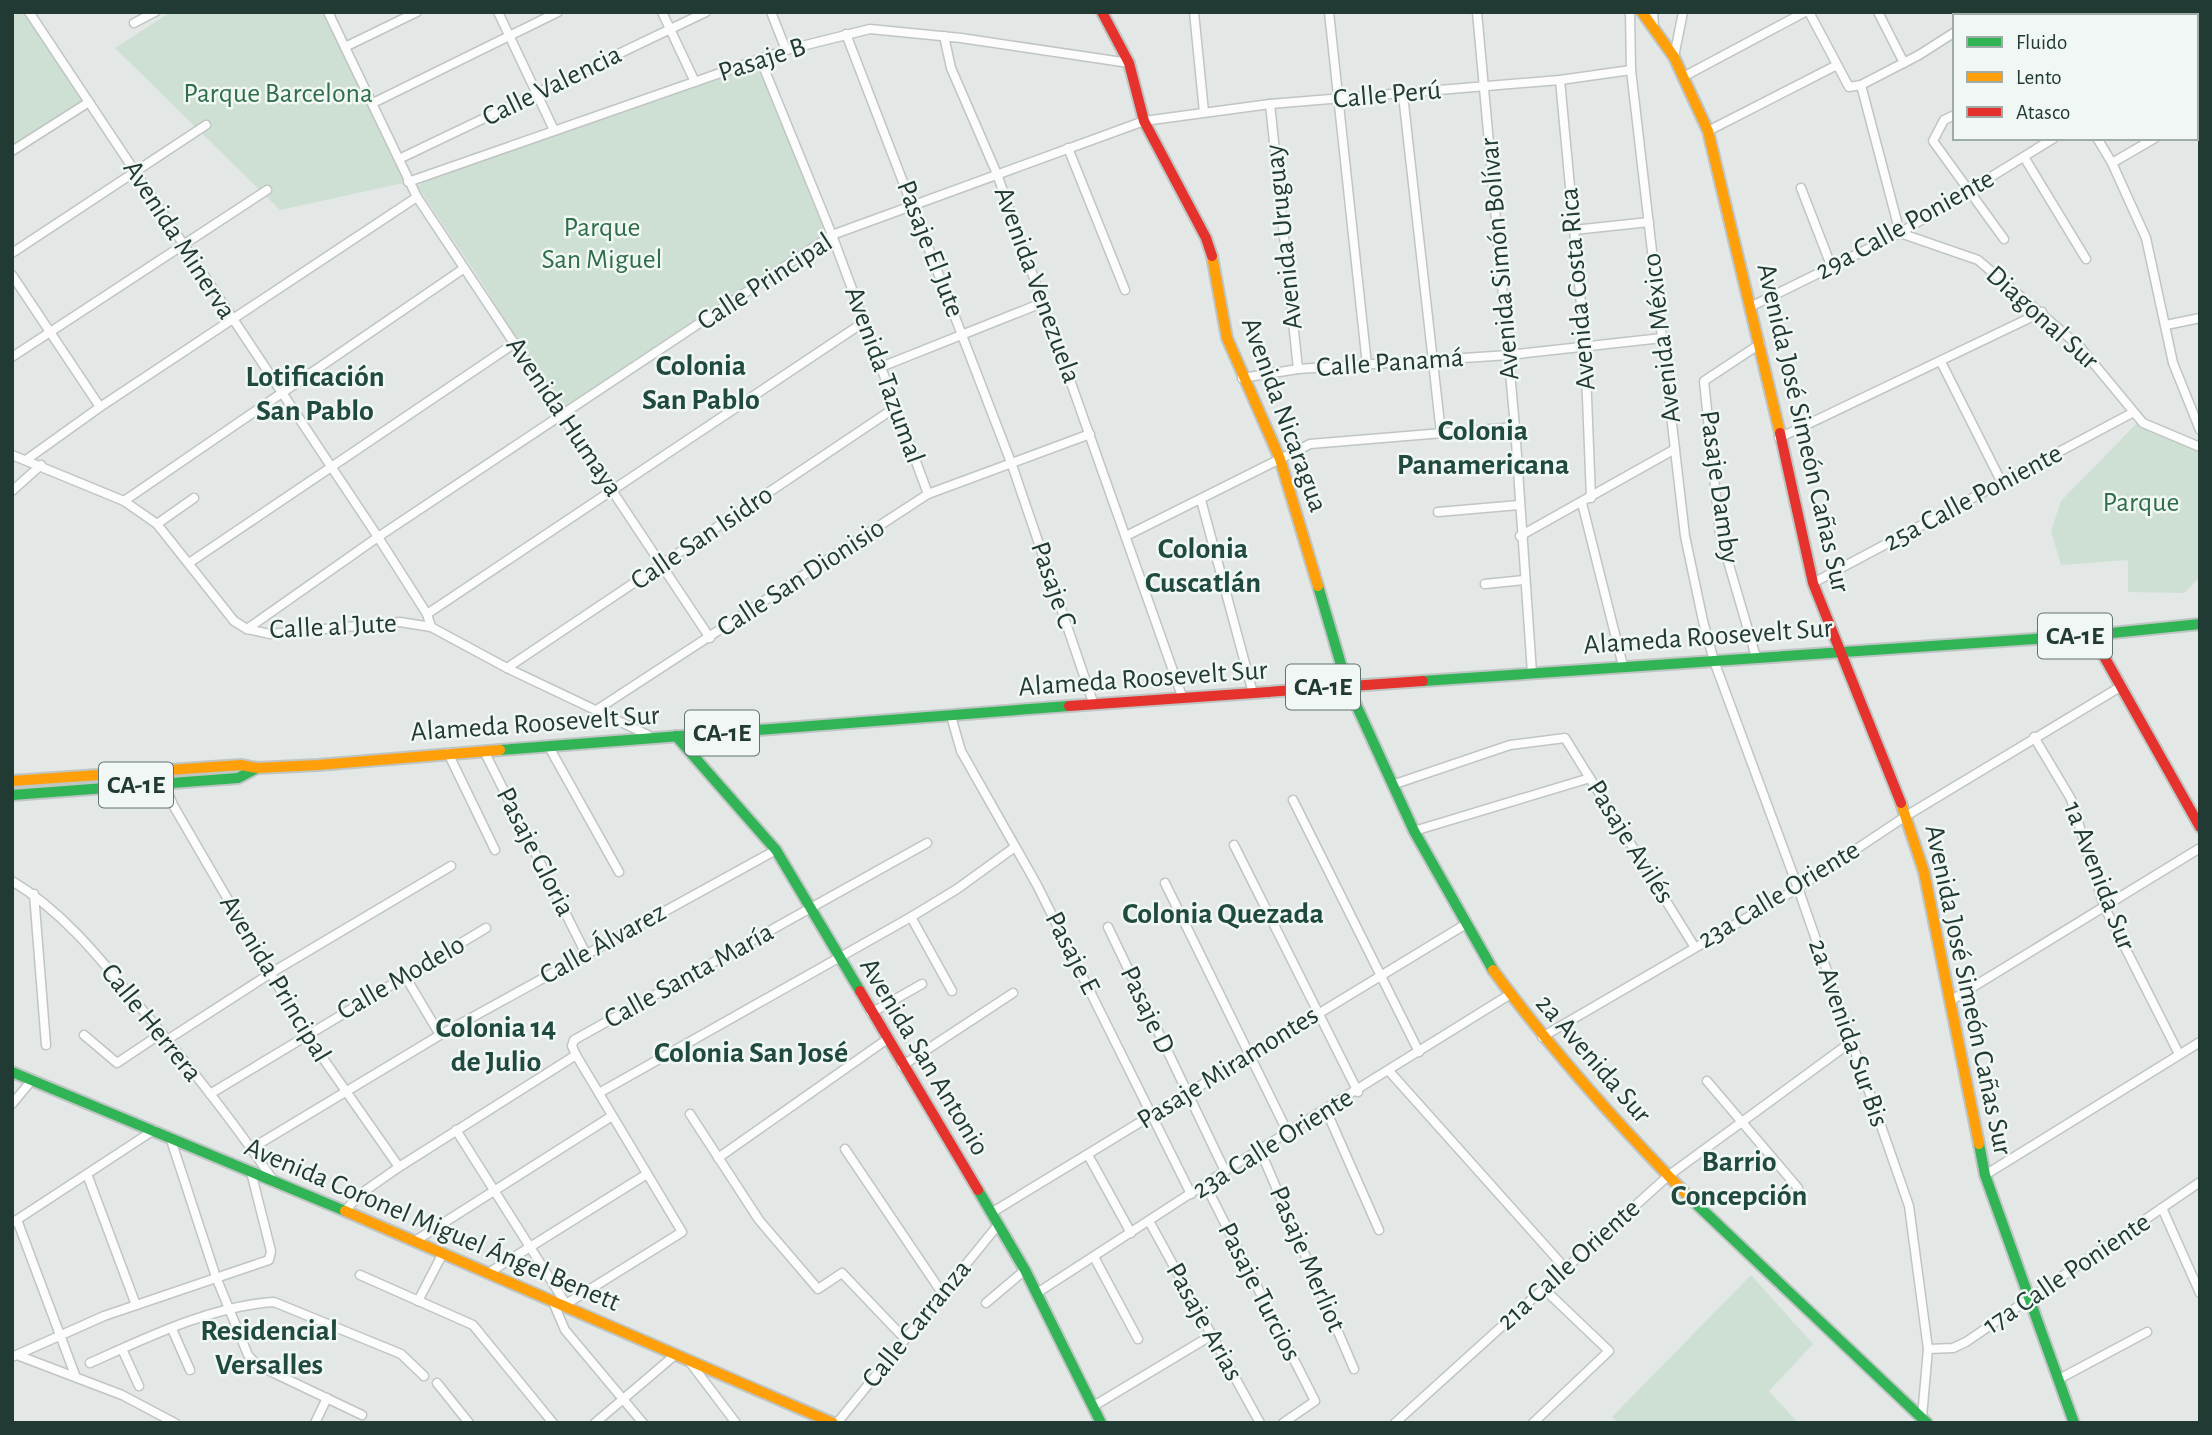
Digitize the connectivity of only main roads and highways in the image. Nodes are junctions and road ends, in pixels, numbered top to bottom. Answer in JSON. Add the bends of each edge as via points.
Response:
{"nodes":[{"id":1,"x":1102,"y":12,"type":"edge"},
{"id":2,"x":1642,"y":12,"type":"edge"},
{"id":3,"x":2200,"y":624,"type":"edge"},
{"id":4,"x":2092,"y":635,"type":"junction"},
{"id":5,"x":1841,"y":650,"type":"junction"},
{"id":6,"x":1347,"y":685,"type":"junction"},
{"id":7,"x":676,"y":736,"type":"junction"},
{"id":8,"x":257,"y":768,"type":"junction"},
{"id":9,"x":12,"y":781,"type":"edge"},
{"id":10,"x":12,"y":795,"type":"edge"},
{"id":11,"x":2200,"y":827,"type":"edge"},
{"id":12,"x":12,"y":1072,"type":"edge"},
{"id":13,"x":1924,"y":1420,"type":"edge"},
{"id":14,"x":835,"y":1423,"type":"edge"},
{"id":15,"x":1101,"y":1423,"type":"edge"},
{"id":16,"x":2074,"y":1423,"type":"edge"}],
"edges":[{"from":1,"to":6,"type":"main road","name":"Avenida Nicaragua","via":[[1129,63],[1143,121],[1206,238],[1227,338],[1280,459]]},
{"from":2,"to":5,"type":"main road","name":"Avenida José Simeón Cañas Sur","via":[[1674,57],[1708,131],[1813,583]]},
{"from":3,"to":4,"type":"main road","name":"Alameda Roosevelt Sur","number":"CA-1E"},
{"from":4,"to":5,"type":"main road","name":"Alameda Roosevelt Sur","number":"CA-1E"},
{"from":4,"to":11,"type":"main road"},
{"from":5,"to":6,"type":"main road","name":"Alameda Roosevelt Sur","number":"CA-1E"},
{"from":5,"to":16,"type":"main road","name":"Avenida José Simeón Cañas Sur","via":[[1924,872],[1985,1175]]},
{"from":6,"to":7,"type":"main road","name":"Alameda Roosevelt Sur","number":"CA-1E"},
{"from":6,"to":13,"type":"main road","name":"2a Avenida Sur","via":[[1414,831],[1509,995],[1668,1176]]},
{"from":7,"to":8,"type":"main road","name":"Alameda Roosevelt Sur","number":"CA-1E"},
{"from":7,"to":15,"type":"main road","name":"Avenida San Antonio","via":[[776,850],[1025,1270]]},
{"from":8,"to":9,"type":"main road","number":"CA-1E","via":[[241,765]]},
{"from":8,"to":10,"type":"main road","number":"CA-1E","via":[[238,778]]},
{"from":12,"to":14,"type":"main road","name":"Avenida Coronel Miguel Ángel Benett","via":[[490,1272]]}]}
